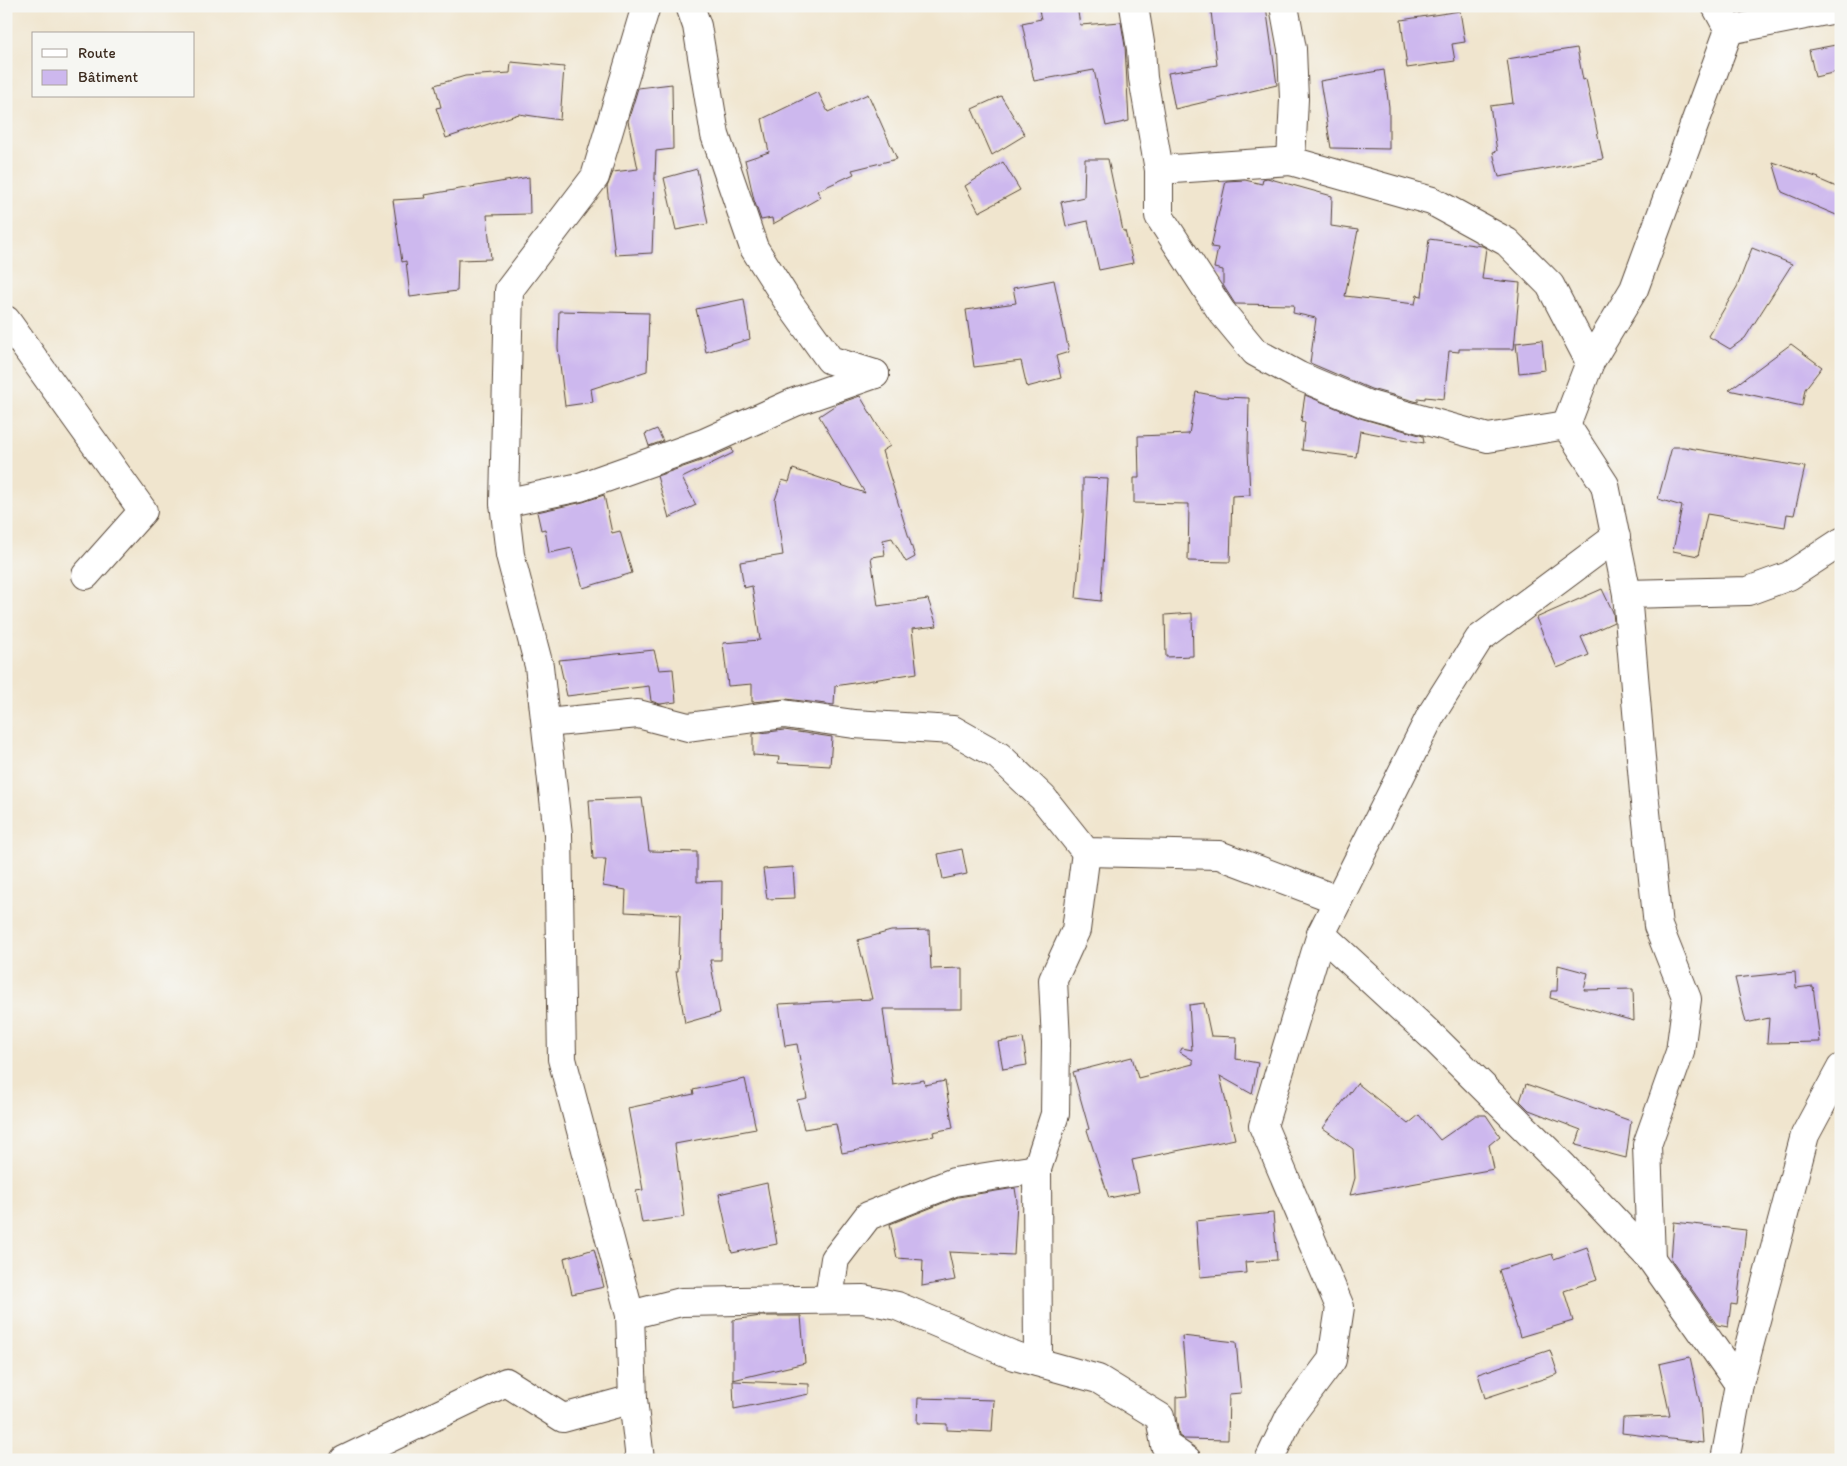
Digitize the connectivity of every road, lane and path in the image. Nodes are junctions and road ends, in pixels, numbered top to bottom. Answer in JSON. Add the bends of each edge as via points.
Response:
{"nodes":[{"id":1,"x":646,"y":6,"type":"edge"},
{"id":2,"x":690,"y":6,"type":"edge"},
{"id":3,"x":1134,"y":6,"type":"edge"},
{"id":4,"x":1284,"y":6,"type":"edge"},
{"id":5,"x":1841,"y":8,"type":"edge"},
{"id":6,"x":1723,"y":18,"type":"edge"},
{"id":7,"x":1291,"y":162,"type":"junction"},
{"id":8,"x":1159,"y":170,"type":"junction"},
{"id":9,"x":6,"y":320,"type":"edge"},
{"id":10,"x":1590,"y":362,"type":"junction"},
{"id":11,"x":1566,"y":425,"type":"junction"},
{"id":12,"x":504,"y":503,"type":"junction"},
{"id":13,"x":1616,"y":537,"type":"junction"},
{"id":14,"x":1841,"y":542,"type":"edge"},
{"id":15,"x":86,"y":575,"type":"dead end"},
{"id":16,"x":1627,"y":594,"type":"junction"},
{"id":17,"x":546,"y":723,"type":"junction"},
{"id":18,"x":1086,"y":852,"type":"junction"},
{"id":19,"x":1338,"y":900,"type":"junction"},
{"id":20,"x":1321,"y":934,"type":"junction"},
{"id":21,"x":1841,"y":1068,"type":"edge"},
{"id":22,"x":1037,"y":1169,"type":"junction"},
{"id":23,"x":1651,"y":1259,"type":"junction"},
{"id":24,"x":829,"y":1298,"type":"junction"},
{"id":25,"x":630,"y":1314,"type":"junction"},
{"id":26,"x":1038,"y":1362,"type":"junction"},
{"id":27,"x":1739,"y":1384,"type":"junction"},
{"id":28,"x":633,"y":1400,"type":"junction"},
{"id":29,"x":344,"y":1460,"type":"edge"},
{"id":30,"x":640,"y":1460,"type":"edge"},
{"id":31,"x":1187,"y":1460,"type":"edge"},
{"id":32,"x":1269,"y":1460,"type":"edge"},
{"id":33,"x":1725,"y":1460,"type":"edge"}],
"edges":[{"from":1,"to":12,"type":"street","via":[[595,178],[509,290]]},
{"from":2,"to":12,"type":"street","via":[[697,26],[715,135],[754,248],[830,360],[874,374],[794,402],[704,443],[580,486]]},
{"from":3,"to":8,"type":"street"},
{"from":4,"to":7,"type":"street","via":[[1292,50]]},
{"from":5,"to":6,"type":"street"},
{"from":6,"to":10,"type":"street","via":[[1634,289]]},
{"from":7,"to":8,"type":"street"},
{"from":7,"to":10,"type":"street","via":[[1432,201],[1507,242],[1550,285]]},
{"from":8,"to":11,"type":"street","via":[[1160,216],[1221,311],[1255,352],[1299,376],[1366,404],[1488,438]]},
{"from":9,"to":15,"type":"street","via":[[143,511]]},
{"from":10,"to":11,"type":"street"},
{"from":11,"to":13,"type":"street","via":[[1605,486]]},
{"from":12,"to":17,"type":"street","via":[[510,555],[539,666]]},
{"from":13,"to":16,"type":"street"},
{"from":13,"to":19,"type":"street","via":[[1479,639],[1431,715]]},
{"from":14,"to":16,"type":"street","via":[[1789,576],[1748,591]]},
{"from":16,"to":23,"type":"street","via":[[1658,926],[1687,999],[1680,1052],[1647,1145]]},
{"from":17,"to":18,"type":"street","via":[[638,714],[688,727],[784,714],[854,724],[953,730],[999,756],[1043,798]]},
{"from":17,"to":25,"type":"street","via":[[558,834],[562,1059]]},
{"from":18,"to":19,"type":"street","via":[[1219,855]]},
{"from":18,"to":22,"type":"street","via":[[1076,930],[1054,980],[1055,1114]]},
{"from":19,"to":20,"type":"street"},
{"from":20,"to":23,"type":"street","via":[[1435,1039]]},
{"from":20,"to":32,"type":"street","via":[[1263,1126],[1340,1307],[1332,1360],[1290,1416]]},
{"from":21,"to":27,"type":"street","via":[[1805,1135]]},
{"from":22,"to":24,"type":"street","via":[[954,1182],[868,1216],[835,1259]]},
{"from":22,"to":26,"type":"street"},
{"from":23,"to":27,"type":"street"},
{"from":24,"to":25,"type":"street","via":[[681,1302]]},
{"from":24,"to":26,"type":"street","via":[[863,1299],[897,1306],[1015,1356]]},
{"from":25,"to":28,"type":"street"},
{"from":26,"to":31,"type":"street","via":[[1098,1378],[1160,1416],[1165,1446]]},
{"from":27,"to":33,"type":"street"},
{"from":28,"to":29,"type":"street","via":[[563,1418],[506,1382]]},
{"from":28,"to":30,"type":"street"}]}
